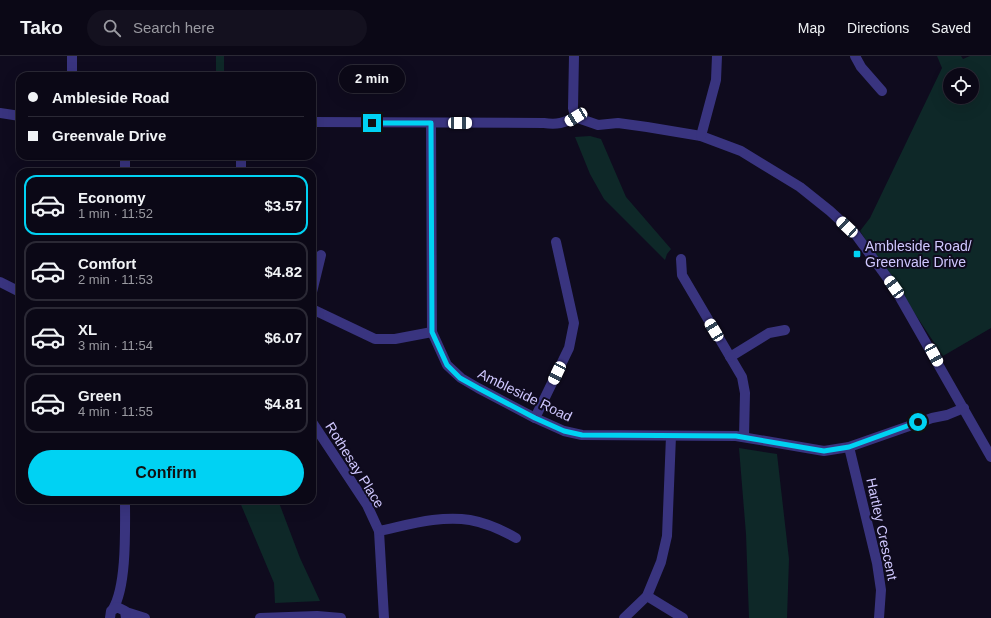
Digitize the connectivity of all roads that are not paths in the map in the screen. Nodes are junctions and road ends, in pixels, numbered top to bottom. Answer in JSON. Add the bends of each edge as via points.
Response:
{"nodes":[{"id":1,"x":72,"y":56,"type":"edge"},
{"id":2,"x":574,"y":56,"type":"edge"},
{"id":3,"x":717,"y":56,"type":"edge"},
{"id":4,"x":855,"y":56,"type":"edge"},
{"id":5,"x":72,"y":72,"type":"edge"},
{"id":6,"x":882,"y":91,"type":"dead end"},
{"id":7,"x":0,"y":113,"type":"edge"},
{"id":8,"x":16,"y":115,"type":"edge"},
{"id":9,"x":576,"y":117,"type":"junction"},
{"id":10,"x":316,"y":122,"type":"edge"},
{"id":11,"x":431,"y":123,"type":"junction"},
{"id":12,"x":701,"y":136,"type":"junction"},
{"id":13,"x":556,"y":242,"type":"dead end"},
{"id":14,"x":321,"y":255,"type":"dead end"},
{"id":15,"x":681,"y":259,"type":"dead end"},
{"id":16,"x":316,"y":276,"type":"edge"},
{"id":17,"x":0,"y":282,"type":"edge"},
{"id":18,"x":16,"y":290,"type":"edge"},
{"id":19,"x":316,"y":311,"type":"edge"},
{"id":20,"x":785,"y":330,"type":"dead end"},
{"id":21,"x":432,"y":332,"type":"junction"},
{"id":22,"x":730,"y":357,"type":"junction"},
{"id":23,"x":962,"y":405,"type":"junction"},
{"id":24,"x":535,"y":418,"type":"junction"},
{"id":25,"x":316,"y":428,"type":"edge"},
{"id":26,"x":671,"y":436,"type":"junction"},
{"id":27,"x":744,"y":437,"type":"junction"},
{"id":28,"x":849,"y":447,"type":"junction"},
{"id":29,"x":991,"y":457,"type":"edge"},
{"id":30,"x":125,"y":504,"type":"edge"},
{"id":31,"x":379,"y":531,"type":"junction"},
{"id":32,"x":516,"y":538,"type":"dead end"},
{"id":33,"x":121,"y":588,"type":"junction"},
{"id":34,"x":647,"y":596,"type":"junction"},
{"id":35,"x":125,"y":613,"type":"edge"},
{"id":36,"x":112,"y":614,"type":"edge"},
{"id":37,"x":144,"y":618,"type":"edge"},
{"id":38,"x":260,"y":618,"type":"edge"},
{"id":39,"x":340,"y":618,"type":"edge"},
{"id":40,"x":384,"y":618,"type":"edge"},
{"id":41,"x":624,"y":618,"type":"edge"},
{"id":42,"x":683,"y":618,"type":"edge"},
{"id":43,"x":879,"y":618,"type":"edge"}],
"edges":[{"from":1,"to":5,"type":"street"},
{"from":2,"to":9,"type":"street","via":[[573,108]]},
{"from":3,"to":12,"type":"street","via":[[716,80]]},
{"from":4,"to":6,"type":"street","via":[[860,66]]},
{"from":7,"to":8,"type":"street"},
{"from":9,"to":11,"type":"street","via":[[557,125]]},
{"from":9,"to":12,"type":"street","via":[[598,126],[618,123]]},
{"from":10,"to":11,"type":"street"},
{"from":11,"to":21,"type":"street","name":"Ambleside Road"},
{"from":12,"to":23,"type":"street","via":[[741,151],[800,187],[856,235],[894,287]]},
{"from":13,"to":24,"type":"street","via":[[574,322],[569,348]]},
{"from":14,"to":16,"type":"street"},
{"from":15,"to":22,"type":"street","via":[[682,275]]},
{"from":17,"to":18,"type":"street"},
{"from":19,"to":21,"type":"street","via":[[375,339],[395,339]]},
{"from":20,"to":22,"type":"street","via":[[769,333]]},
{"from":21,"to":24,"type":"street","name":"Ambleside Road","via":[[447,365],[460,378]]},
{"from":22,"to":27,"type":"street","via":[[742,377],[745,393]]},
{"from":23,"to":28,"type":"street","name":"Ambleside Road","via":[[947,415]]},
{"from":23,"to":29,"type":"street"},
{"from":24,"to":26,"type":"street","name":"Ambleside Road","via":[[564,431],[582,435]]},
{"from":25,"to":31,"type":"street","name":"Rothesay Place","via":[[366,505]]},
{"from":26,"to":27,"type":"street","name":"Ambleside Road"},
{"from":26,"to":34,"type":"street","via":[[667,536],[661,562]]},
{"from":27,"to":28,"type":"street","name":"Ambleside Road","via":[[824,451]]},
{"from":28,"to":43,"type":"street","name":"Hartley Crescent","via":[[877,563],[881,590]]},
{"from":30,"to":33,"type":"street"},
{"from":31,"to":32,"type":"street","via":[[444,518],[471,520],[497,528]]},
{"from":31,"to":40,"type":"street","name":"Rothesay Place"},
{"from":33,"to":35,"type":"street"},
{"from":33,"to":36,"type":"street"},
{"from":34,"to":41,"type":"street"},
{"from":34,"to":42,"type":"street"},
{"from":35,"to":36,"type":"street","via":[[120,607]]},
{"from":35,"to":37,"type":"street"},
{"from":38,"to":39,"type":"street"}]}
